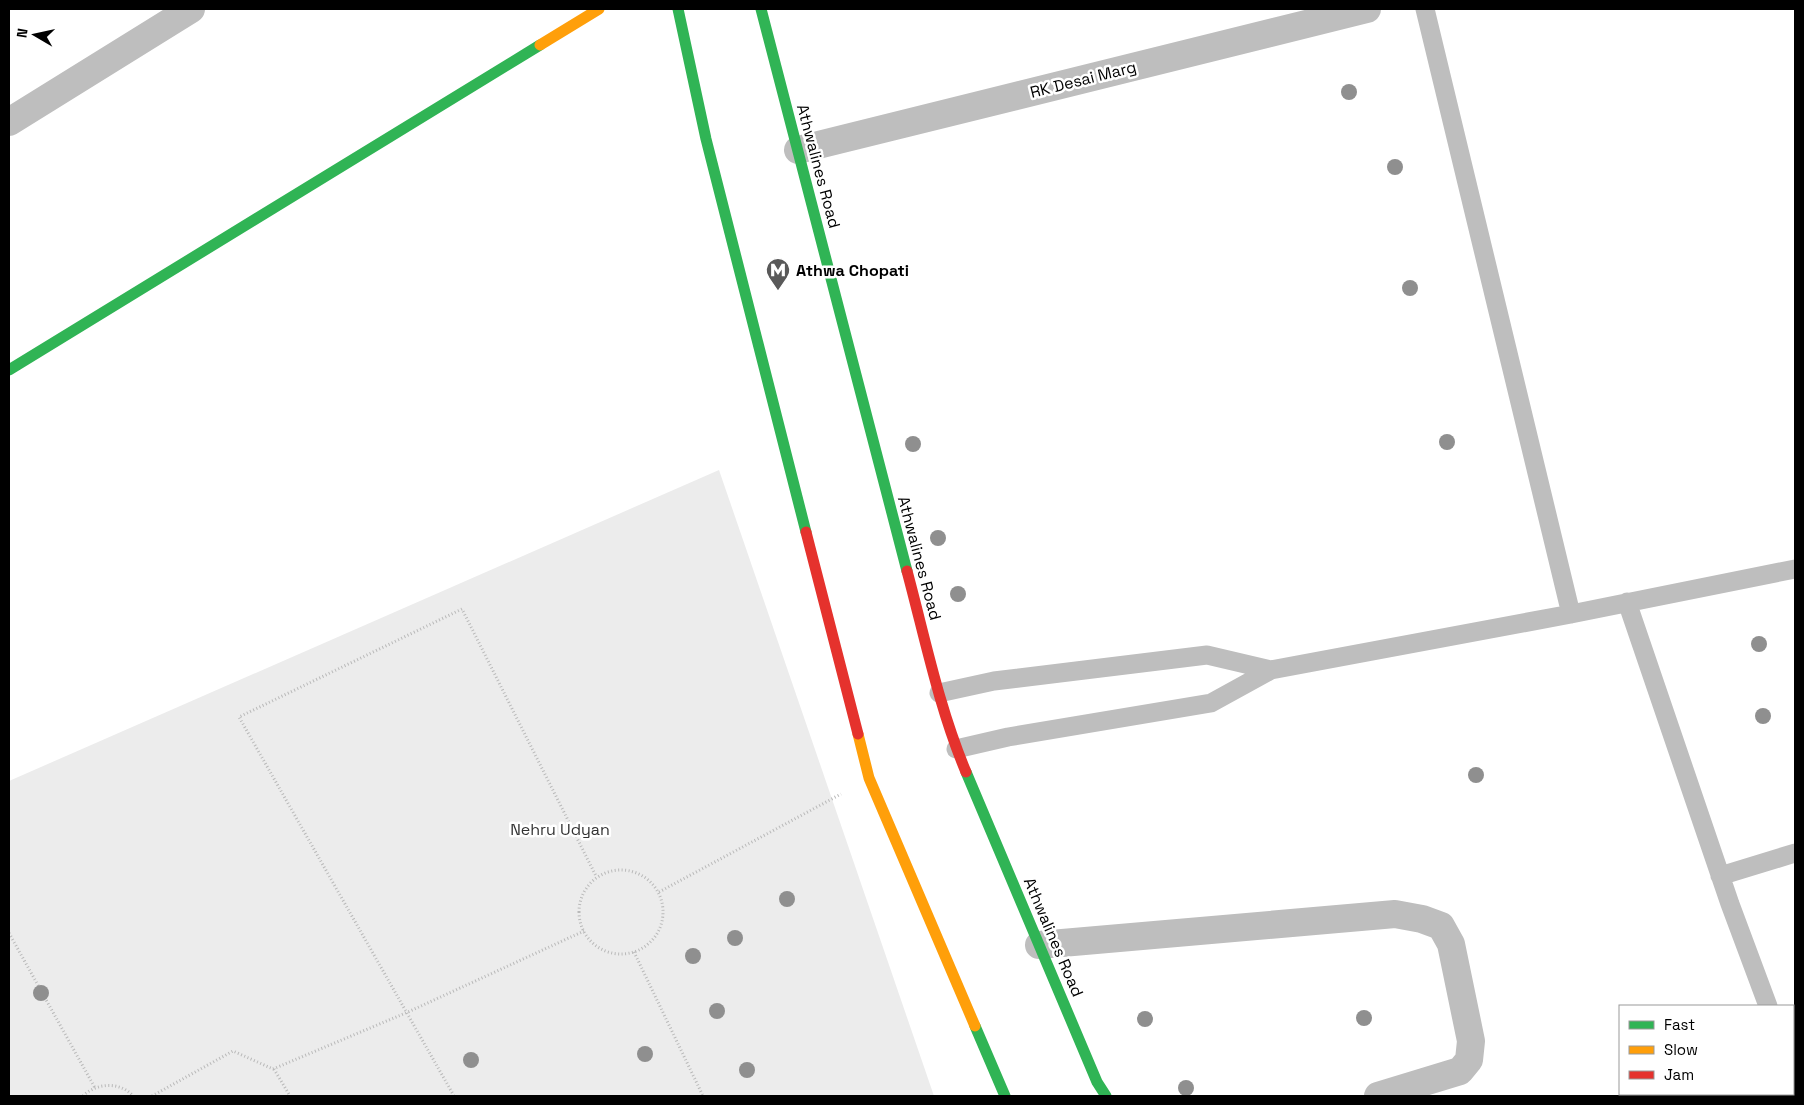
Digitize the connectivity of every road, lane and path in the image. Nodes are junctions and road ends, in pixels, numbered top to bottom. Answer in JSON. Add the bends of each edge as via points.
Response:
{"nodes":[{"id":1,"x":190,"y":9,"type":"edge"},
{"id":2,"x":599,"y":9,"type":"edge"},
{"id":3,"x":678,"y":9,"type":"edge"},
{"id":4,"x":761,"y":9,"type":"edge"},
{"id":5,"x":1367,"y":9,"type":"edge"},
{"id":6,"x":1425,"y":9,"type":"edge"},
{"id":7,"x":9,"y":122,"type":"edge"},
{"id":8,"x":798,"y":150,"type":"junction"},
{"id":9,"x":9,"y":370,"type":"edge"},
{"id":10,"x":1795,"y":569,"type":"edge"},
{"id":11,"x":1627,"y":602,"type":"junction"},
{"id":12,"x":1570,"y":614,"type":"junction"},
{"id":13,"x":1271,"y":670,"type":"junction"},
{"id":14,"x":939,"y":693,"type":"junction"},
{"id":15,"x":956,"y":749,"type":"junction"},
{"id":16,"x":868,"y":778,"type":"junction"},
{"id":17,"x":1795,"y":853,"type":"edge"},
{"id":18,"x":596,"y":876,"type":"junction"},
{"id":19,"x":1720,"y":876,"type":"junction"},
{"id":20,"x":659,"y":892,"type":"junction"},
{"id":21,"x":584,"y":931,"type":"junction"},
{"id":22,"x":9,"y":933,"type":"edge"},
{"id":23,"x":1039,"y":945,"type":"junction"},
{"id":24,"x":634,"y":952,"type":"junction"},
{"id":25,"x":1768,"y":1005,"type":"edge"},
{"id":26,"x":408,"y":1012,"type":"junction"},
{"id":27,"x":274,"y":1069,"type":"junction"},
{"id":28,"x":95,"y":1088,"type":"junction"},
{"id":29,"x":83,"y":1096,"type":"edge"},
{"id":30,"x":134,"y":1096,"type":"edge"},
{"id":31,"x":152,"y":1096,"type":"edge"},
{"id":32,"x":290,"y":1096,"type":"edge"},
{"id":33,"x":454,"y":1096,"type":"edge"},
{"id":34,"x":703,"y":1096,"type":"edge"},
{"id":35,"x":1005,"y":1096,"type":"edge"},
{"id":36,"x":1106,"y":1096,"type":"edge"},
{"id":37,"x":1378,"y":1096,"type":"edge"}],
"edges":[{"from":1,"to":7,"type":"street"},
{"from":2,"to":9,"type":"main road"},
{"from":3,"to":16,"type":"main road","via":[[706,140]]},
{"from":4,"to":8,"type":"main road","name":"Athwalines Road"},
{"from":5,"to":8,"type":"street","name":"RK Desai Marg"},
{"from":6,"to":12,"type":"lane"},
{"from":8,"to":14,"type":"main road","name":"Athwalines Road"},
{"from":10,"to":11,"type":"lane"},
{"from":11,"to":12,"type":"lane"},
{"from":11,"to":19,"type":"lane"},
{"from":12,"to":13,"type":"lane"},
{"from":13,"to":14,"type":"lane","via":[[1207,655],[994,682]]},
{"from":13,"to":15,"type":"lane","via":[[1211,703],[1008,737]]},
{"from":14,"to":15,"type":"main road","name":"Athwalines Road"},
{"from":15,"to":23,"type":"main road","name":"Athwalines Road"},
{"from":16,"to":20,"type":"path"},
{"from":16,"to":35,"type":"main road"},
{"from":17,"to":19,"type":"lane"},
{"from":18,"to":20,"type":"path","via":[[623,869],[637,872]]},
{"from":18,"to":21,"type":"path","via":[[580,903],[579,917]]},
{"from":18,"to":26,"type":"path","via":[[462,609],[239,718]]},
{"from":19,"to":25,"type":"lane"},
{"from":20,"to":24,"type":"path","via":[[663,920],[657,934]]},
{"from":21,"to":24,"type":"path","via":[[605,951],[619,954]]},
{"from":21,"to":26,"type":"path"},
{"from":22,"to":28,"type":"path"},
{"from":23,"to":36,"type":"main road","name":"Athwalines Road","via":[[1097,1082]]},
{"from":23,"to":37,"type":"street","via":[[1395,914],[1441,926],[1451,944],[1471,1041],[1469,1060],[1460,1071]]},
{"from":24,"to":34,"type":"path"},
{"from":26,"to":27,"type":"path"},
{"from":26,"to":33,"type":"path"},
{"from":27,"to":31,"type":"path","via":[[233,1052]]},
{"from":27,"to":32,"type":"path"},
{"from":28,"to":29,"type":"path"},
{"from":28,"to":30,"type":"path","via":[[107,1085],[120,1087]]}]}
